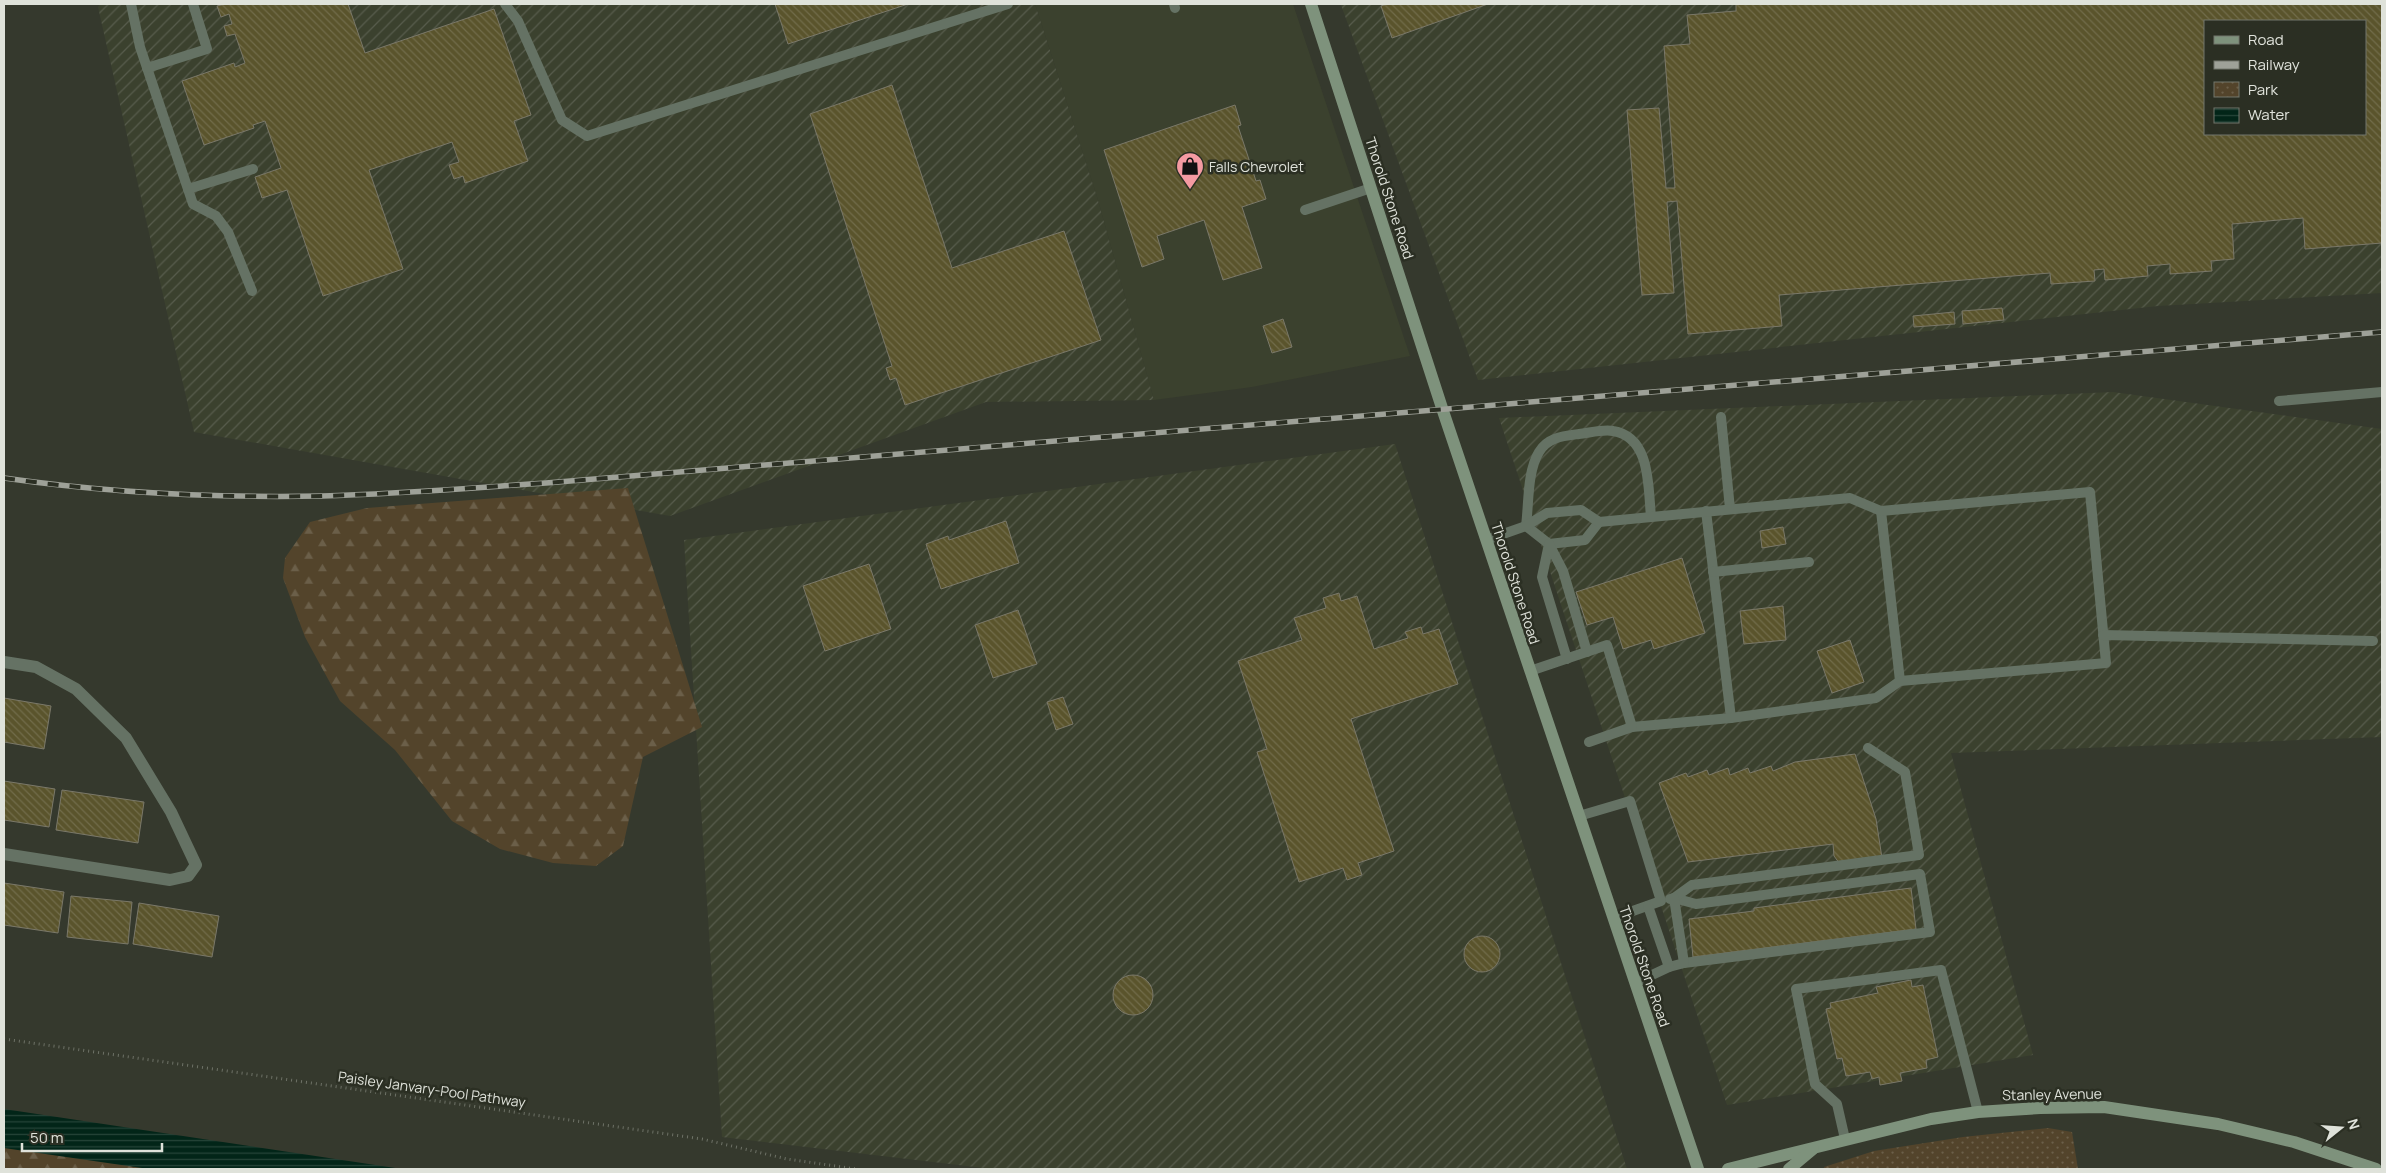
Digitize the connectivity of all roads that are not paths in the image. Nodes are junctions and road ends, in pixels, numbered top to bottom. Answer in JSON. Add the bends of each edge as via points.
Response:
{"nodes":[{"id":1,"x":131,"y":4,"type":"edge"},
{"id":2,"x":193,"y":4,"type":"edge"},
{"id":3,"x":505,"y":4,"type":"edge"},
{"id":4,"x":1008,"y":4,"type":"edge"},
{"id":5,"x":1311,"y":4,"type":"edge"},
{"id":6,"x":147,"y":68,"type":"junction"},
{"id":7,"x":253,"y":169,"type":"dead end"},
{"id":8,"x":1371,"y":188,"type":"junction"},
{"id":9,"x":188,"y":189,"type":"junction"},
{"id":10,"x":1305,"y":210,"type":"dead end"},
{"id":11,"x":252,"y":291,"type":"dead end"},
{"id":12,"x":2382,"y":392,"type":"edge"},
{"id":13,"x":2279,"y":401,"type":"dead end"},
{"id":14,"x":1721,"y":417,"type":"dead end"},
{"id":15,"x":1730,"y":509,"type":"junction"},
{"id":16,"x":1706,"y":511,"type":"junction"},
{"id":17,"x":1881,"y":511,"type":"junction"},
{"id":18,"x":1651,"y":517,"type":"junction"},
{"id":19,"x":1598,"y":522,"type":"junction"},
{"id":20,"x":1526,"y":526,"type":"junction"},
{"id":21,"x":1486,"y":540,"type":"junction"},
{"id":22,"x":1549,"y":544,"type":"junction"},
{"id":23,"x":1809,"y":562,"type":"dead end"},
{"id":24,"x":1713,"y":572,"type":"junction"},
{"id":25,"x":2103,"y":635,"type":"junction"},
{"id":26,"x":2372,"y":641,"type":"dead end"},
{"id":27,"x":1587,"y":652,"type":"junction"},
{"id":28,"x":1567,"y":659,"type":"junction"},
{"id":29,"x":4,"y":662,"type":"edge"},
{"id":30,"x":1530,"y":671,"type":"junction"},
{"id":31,"x":1900,"y":681,"type":"junction"},
{"id":32,"x":1731,"y":718,"type":"junction"},
{"id":33,"x":1632,"y":727,"type":"junction"},
{"id":34,"x":1589,"y":742,"type":"dead end"},
{"id":35,"x":1868,"y":748,"type":"dead end"},
{"id":36,"x":1579,"y":816,"type":"junction"},
{"id":37,"x":4,"y":854,"type":"edge"},
{"id":38,"x":1674,"y":898,"type":"junction"},
{"id":39,"x":1661,"y":901,"type":"junction"},
{"id":40,"x":1648,"y":906,"type":"junction"},
{"id":41,"x":1613,"y":918,"type":"junction"},
{"id":42,"x":1684,"y":963,"type":"junction"},
{"id":43,"x":1668,"y":967,"type":"junction"},
{"id":44,"x":1635,"y":983,"type":"junction"},
{"id":45,"x":1978,"y":1112,"type":"junction"},
{"id":46,"x":1845,"y":1139,"type":"junction"},
{"id":47,"x":1819,"y":1145,"type":"junction"},
{"id":48,"x":1698,"y":1169,"type":"edge"},
{"id":49,"x":1728,"y":1169,"type":"edge"},
{"id":50,"x":1789,"y":1169,"type":"edge"},
{"id":51,"x":2376,"y":1169,"type":"edge"}],
"edges":[{"from":1,"to":6,"type":"lane"},
{"from":2,"to":6,"type":"lane","via":[[208,48]]},
{"from":3,"to":4,"type":"lane","via":[[518,21],[562,120],[587,136]]},
{"from":5,"to":8,"type":"main road","name":"Thorold Stone Road"},
{"from":6,"to":9,"type":"lane"},
{"from":7,"to":9,"type":"lane"},
{"from":8,"to":10,"type":"lane"},
{"from":8,"to":21,"type":"main road","name":"Thorold Stone Road"},
{"from":9,"to":11,"type":"lane","via":[[193,204],[216,216],[228,232]]},
{"from":12,"to":13,"type":"lane"},
{"from":14,"to":15,"type":"lane"},
{"from":15,"to":16,"type":"lane"},
{"from":15,"to":17,"type":"lane","via":[[1850,498]]},
{"from":16,"to":18,"type":"lane"},
{"from":16,"to":24,"type":"lane"},
{"from":17,"to":25,"type":"lane","via":[[2090,492]]},
{"from":17,"to":31,"type":"lane"},
{"from":18,"to":19,"type":"lane"},
{"from":18,"to":20,"type":"lane","via":[[1647,472],[1641,451],[1629,436],[1612,430],[1556,437],[1540,450],[1533,466]]},
{"from":19,"to":20,"type":"lane","via":[[1581,510],[1547,513]]},
{"from":19,"to":22,"type":"lane","via":[[1585,540]]},
{"from":20,"to":21,"type":"lane"},
{"from":20,"to":22,"type":"lane"},
{"from":21,"to":30,"type":"main road","name":"Thorold Stone Road"},
{"from":22,"to":27,"type":"lane","via":[[1563,571]]},
{"from":22,"to":28,"type":"lane","via":[[1542,577]]},
{"from":23,"to":24,"type":"lane"},
{"from":24,"to":32,"type":"lane"},
{"from":25,"to":26,"type":"lane"},
{"from":25,"to":31,"type":"lane","via":[[2106,663]]},
{"from":27,"to":28,"type":"lane"},
{"from":27,"to":33,"type":"lane","via":[[1607,646]]},
{"from":28,"to":30,"type":"lane"},
{"from":29,"to":37,"type":"street","via":[[36,667],[76,689],[126,738],[171,812],[196,865],[188,876],[170,880]]},
{"from":30,"to":36,"type":"main road","name":"Thorold Stone Road"},
{"from":31,"to":32,"type":"lane","via":[[1876,698]]},
{"from":32,"to":33,"type":"lane"},
{"from":33,"to":34,"type":"lane"},
{"from":35,"to":38,"type":"lane","via":[[1906,772],[1919,855],[1692,885]]},
{"from":36,"to":39,"type":"lane","via":[[1630,801]]},
{"from":36,"to":41,"type":"main road","name":"Thorold Stone Road"},
{"from":38,"to":39,"type":"lane"},
{"from":38,"to":42,"type":"lane"},
{"from":38,"to":42,"type":"lane","via":[[1696,904],[1920,874],[1930,932]]},
{"from":39,"to":40,"type":"lane"},
{"from":40,"to":41,"type":"lane"},
{"from":40,"to":43,"type":"lane"},
{"from":41,"to":44,"type":"main road","name":"Thorold Stone Road"},
{"from":42,"to":43,"type":"lane"},
{"from":43,"to":44,"type":"lane"},
{"from":44,"to":48,"type":"main road","name":"Thorold Stone Road"},
{"from":45,"to":46,"type":"main road","name":"Stanley Avenue"},
{"from":45,"to":46,"type":"lane","via":[[1941,970],[1796,989],[1815,1084],[1837,1104]]},
{"from":45,"to":51,"type":"main road","name":"Stanley Avenue","via":[[2104,1107],[2218,1124],[2294,1142]]},
{"from":46,"to":47,"type":"main road","name":"Stanley Avenue"},
{"from":47,"to":49,"type":"main road","name":"Stanley Avenue"},
{"from":47,"to":50,"type":"main road"}]}
